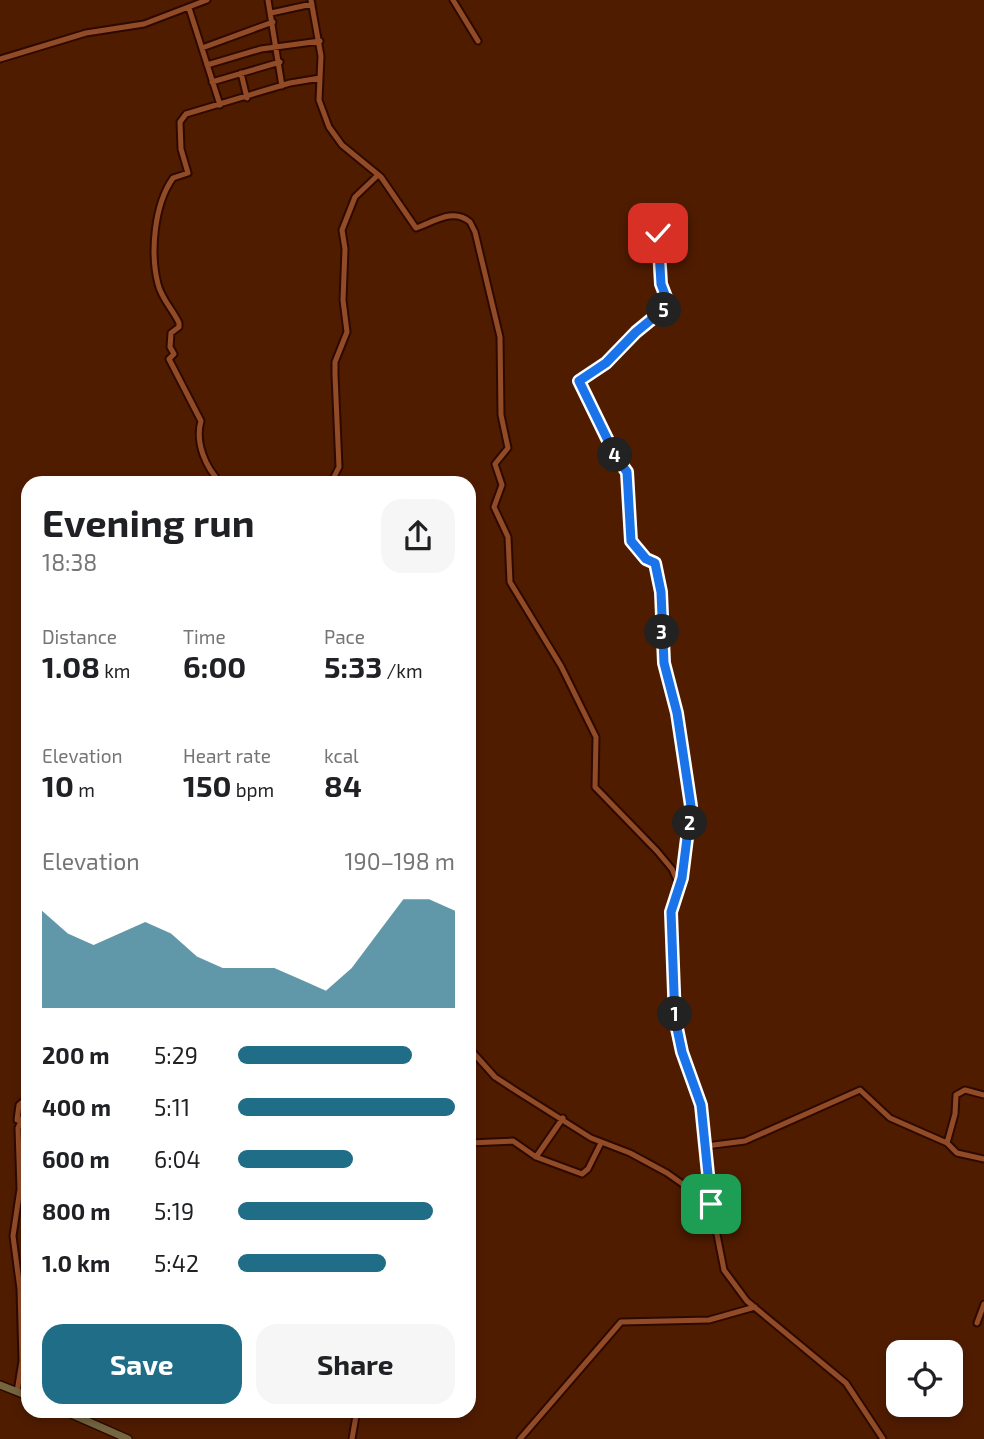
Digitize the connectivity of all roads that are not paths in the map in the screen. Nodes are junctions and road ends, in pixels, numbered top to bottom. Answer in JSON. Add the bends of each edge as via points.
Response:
{"nodes":[{"id":1,"x":207,"y":0,"type":"edge"},
{"id":2,"x":268,"y":0,"type":"edge"},
{"id":3,"x":453,"y":0,"type":"edge"},
{"id":4,"x":312,"y":2,"type":"edge"},
{"id":5,"x":188,"y":8,"type":"junction"},
{"id":6,"x":271,"y":13,"type":"junction"},
{"id":7,"x":273,"y":22,"type":"junction"},
{"id":8,"x":320,"y":41,"type":"junction"},
{"id":9,"x":478,"y":41,"type":"dead end"},
{"id":10,"x":278,"y":45,"type":"junction"},
{"id":11,"x":202,"y":48,"type":"junction"},
{"id":12,"x":0,"y":59,"type":"edge"},
{"id":13,"x":280,"y":62,"type":"junction"},
{"id":14,"x":207,"y":65,"type":"junction"},
{"id":15,"x":241,"y":73,"type":"junction"},
{"id":16,"x":320,"y":78,"type":"junction"},
{"id":17,"x":212,"y":82,"type":"junction"},
{"id":18,"x":282,"y":86,"type":"junction"},
{"id":19,"x":247,"y":98,"type":"junction"},
{"id":20,"x":220,"y":105,"type":"junction"},
{"id":21,"x":378,"y":175,"type":"junction"},
{"id":22,"x":657,"y":214,"type":"dead end"},
{"id":23,"x":214,"y":476,"type":"edge"},
{"id":24,"x":334,"y":476,"type":"edge"},
{"id":25,"x":680,"y":888,"type":"junction"},
{"id":26,"x":476,"y":1055,"type":"edge"},
{"id":27,"x":984,"y":1095,"type":"edge"},
{"id":28,"x":21,"y":1104,"type":"edge"},
{"id":29,"x":563,"y":1118,"type":"junction"},
{"id":30,"x":21,"y":1121,"type":"edge"},
{"id":31,"x":18,"y":1128,"type":"junction"},
{"id":32,"x":476,"y":1143,"type":"edge"},
{"id":33,"x":601,"y":1143,"type":"junction"},
{"id":34,"x":947,"y":1143,"type":"junction"},
{"id":35,"x":706,"y":1146,"type":"junction"},
{"id":36,"x":536,"y":1157,"type":"junction"},
{"id":37,"x":984,"y":1159,"type":"edge"},
{"id":38,"x":711,"y":1204,"type":"junction"},
{"id":39,"x":984,"y":1304,"type":"edge"},
{"id":40,"x":755,"y":1307,"type":"junction"},
{"id":41,"x":977,"y":1323,"type":"dead end"},
{"id":42,"x":21,"y":1326,"type":"edge"},
{"id":43,"x":21,"y":1368,"type":"edge"},
{"id":44,"x":0,"y":1385,"type":"edge"},
{"id":45,"x":17,"y":1392,"type":"junction"},
{"id":46,"x":21,"y":1393,"type":"edge"},
{"id":47,"x":80,"y":1418,"type":"edge"},
{"id":48,"x":356,"y":1418,"type":"edge"},
{"id":49,"x":128,"y":1439,"type":"edge"},
{"id":50,"x":352,"y":1439,"type":"edge"},
{"id":51,"x":520,"y":1439,"type":"edge"},
{"id":52,"x":883,"y":1439,"type":"edge"}],
"edges":[{"from":1,"to":5,"type":"street"},
{"from":2,"to":6,"type":"street"},
{"from":3,"to":9,"type":"street"},
{"from":4,"to":6,"type":"street"},
{"from":4,"to":8,"type":"street"},
{"from":5,"to":11,"type":"street"},
{"from":5,"to":12,"type":"street","via":[[145,24],[86,33]]},
{"from":6,"to":7,"type":"street"},
{"from":7,"to":10,"type":"street"},
{"from":7,"to":11,"type":"street"},
{"from":8,"to":10,"type":"street"},
{"from":8,"to":16,"type":"street"},
{"from":10,"to":13,"type":"street"},
{"from":10,"to":14,"type":"street"},
{"from":11,"to":14,"type":"street"},
{"from":13,"to":15,"type":"street"},
{"from":13,"to":18,"type":"street"},
{"from":14,"to":17,"type":"street"},
{"from":15,"to":17,"type":"street"},
{"from":15,"to":19,"type":"street"},
{"from":16,"to":18,"type":"street"},
{"from":16,"to":21,"type":"street","via":[[319,100],[335,137]]},
{"from":17,"to":20,"type":"street"},
{"from":18,"to":19,"type":"street"},
{"from":19,"to":20,"type":"street"},
{"from":20,"to":23,"type":"street","via":[[181,118],[184,161],[162,199],[156,228],[157,284],[179,323],[170,333],[174,354],[170,362],[201,421],[198,430],[204,457]]},
{"from":21,"to":24,"type":"street","via":[[355,197],[342,230],[347,332],[335,362],[339,467]]},
{"from":21,"to":25,"type":"street","via":[[416,228],[458,216],[470,222],[475,232],[500,337],[501,415],[508,448],[495,464],[502,485],[494,506],[508,537],[510,582],[592,727],[598,747],[595,787],[657,851]]},
{"from":22,"to":25,"type":"street","via":[[661,284],[669,305],[606,363],[579,381],[627,472],[631,541],[655,563],[660,582],[663,653],[691,806]]},
{"from":25,"to":35,"type":"street","via":[[670,929],[675,1019],[701,1105]]},
{"from":26,"to":29,"type":"street","via":[[504,1083]]},
{"from":27,"to":34,"type":"street","via":[[965,1090],[956,1095],[956,1114]]},
{"from":28,"to":31,"type":"street"},
{"from":29,"to":33,"type":"street"},
{"from":29,"to":36,"type":"street"},
{"from":30,"to":31,"type":"street"},
{"from":31,"to":42,"type":"street","via":[[20,1189],[13,1236]]},
{"from":32,"to":36,"type":"street","via":[[513,1141]]},
{"from":33,"to":36,"type":"street","via":[[582,1174]]},
{"from":33,"to":38,"type":"street","via":[[667,1173]]},
{"from":34,"to":35,"type":"street","via":[[890,1118],[860,1090],[745,1141]]},
{"from":34,"to":37,"type":"street","via":[[957,1153]]},
{"from":35,"to":38,"type":"street"},
{"from":38,"to":40,"type":"street","via":[[724,1270]]},
{"from":39,"to":41,"type":"street"},
{"from":40,"to":51,"type":"street","via":[[709,1320],[621,1322]]},
{"from":40,"to":52,"type":"street","via":[[846,1383]]},
{"from":43,"to":45,"type":"street"},
{"from":44,"to":45,"type":"street"},
{"from":45,"to":46,"type":"street"},
{"from":47,"to":49,"type":"street"},
{"from":48,"to":50,"type":"street"}]}
